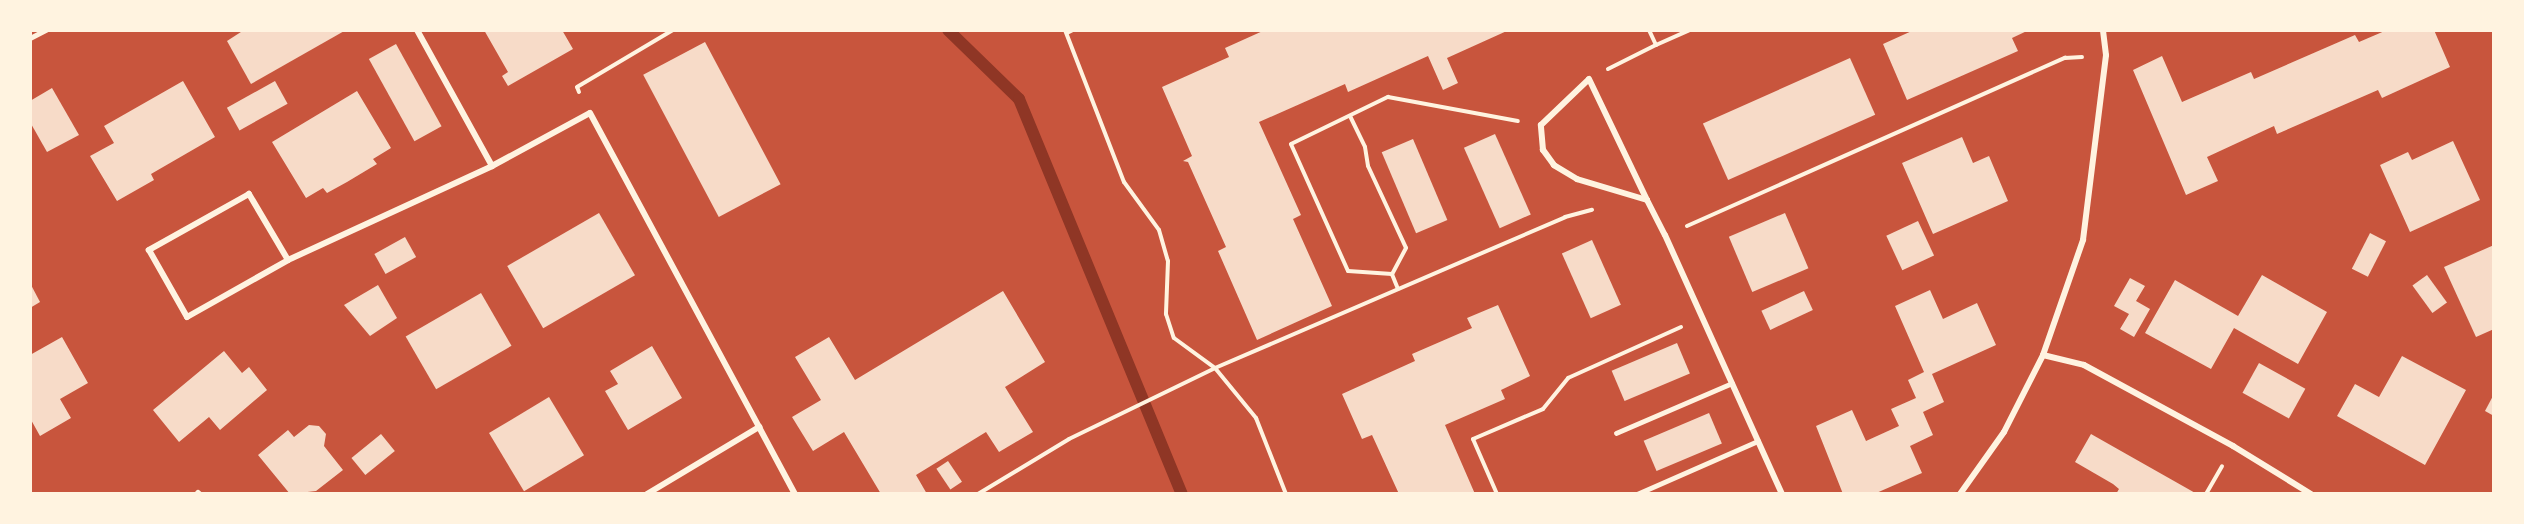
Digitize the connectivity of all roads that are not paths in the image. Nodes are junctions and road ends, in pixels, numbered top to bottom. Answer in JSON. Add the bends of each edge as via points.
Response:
{"nodes":[{"id":1,"x":46,"y":30,"type":"edge"},
{"id":2,"x":417,"y":30,"type":"edge"},
{"id":3,"x":2103,"y":30,"type":"edge"},
{"id":4,"x":30,"y":38,"type":"edge"},
{"id":5,"x":492,"y":166,"type":"junction"},
{"id":6,"x":1647,"y":200,"type":"junction"},
{"id":7,"x":288,"y":260,"type":"junction"},
{"id":8,"x":2043,"y":355,"type":"junction"},
{"id":9,"x":1732,"y":383,"type":"junction"},
{"id":10,"x":759,"y":427,"type":"junction"},
{"id":11,"x":1616,"y":432,"type":"dead end"},
{"id":12,"x":1758,"y":441,"type":"junction"},
{"id":13,"x":647,"y":494,"type":"edge"},
{"id":14,"x":795,"y":494,"type":"edge"},
{"id":15,"x":1637,"y":494,"type":"edge"},
{"id":16,"x":1782,"y":494,"type":"edge"},
{"id":17,"x":1960,"y":494,"type":"edge"},
{"id":18,"x":2311,"y":494,"type":"edge"}],
"edges":[{"from":1,"to":4,"type":"lane"},
{"from":2,"to":5,"type":"street"},
{"from":3,"to":8,"type":"street","via":[[2106,55],[2082,240]]},
{"from":5,"to":7,"type":"street"},
{"from":5,"to":10,"type":"street","via":[[590,113]]},
{"from":6,"to":6,"type":"street","via":[[1577,179],[1554,165],[1543,150],[1541,125],[1589,79]]},
{"from":6,"to":9,"type":"street"},
{"from":7,"to":7,"type":"street","via":[[187,317],[149,250],[249,194]]},
{"from":8,"to":17,"type":"street","via":[[2004,432]]},
{"from":8,"to":18,"type":"street","via":[[2084,365],[2233,446]]},
{"from":9,"to":11,"type":"lane"},
{"from":9,"to":12,"type":"street"},
{"from":10,"to":13,"type":"street"},
{"from":10,"to":14,"type":"street"},
{"from":12,"to":15,"type":"lane"},
{"from":12,"to":16,"type":"street"}]}
